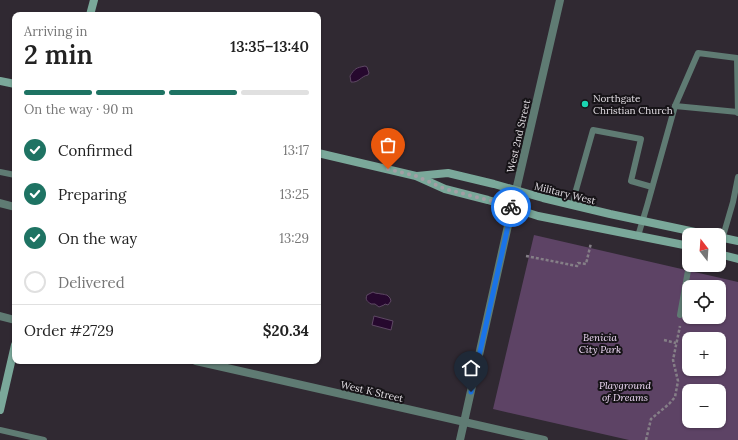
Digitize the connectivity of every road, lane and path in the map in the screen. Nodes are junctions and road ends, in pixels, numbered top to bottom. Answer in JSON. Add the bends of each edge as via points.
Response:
{"nodes":[{"id":1,"x":94,"y":0,"type":"edge"},
{"id":2,"x":560,"y":0,"type":"edge"},
{"id":3,"x":91,"y":12,"type":"edge"},
{"id":4,"x":0,"y":81,"type":"edge"},
{"id":5,"x":12,"y":83,"type":"edge"},
{"id":6,"x":674,"y":106,"type":"junction"},
{"id":7,"x":738,"y":112,"type":"edge"},
{"id":8,"x":321,"y":154,"type":"edge"},
{"id":9,"x":0,"y":172,"type":"edge"},
{"id":10,"x":12,"y":174,"type":"edge"},
{"id":11,"x":416,"y":176,"type":"junction"},
{"id":12,"x":738,"y":177,"type":"edge"},
{"id":13,"x":652,"y":187,"type":"junction"},
{"id":14,"x":516,"y":190,"type":"junction"},
{"id":15,"x":0,"y":203,"type":"edge"},
{"id":16,"x":12,"y":206,"type":"edge"},
{"id":17,"x":573,"y":206,"type":"junction"},
{"id":18,"x":512,"y":208,"type":"junction"},
{"id":19,"x":642,"y":221,"type":"junction"},
{"id":20,"x":724,"y":228,"type":"edge"},
{"id":21,"x":682,"y":231,"type":"edge"},
{"id":22,"x":638,"y":236,"type":"junction"},
{"id":23,"x":726,"y":238,"type":"edge"},
{"id":24,"x":738,"y":241,"type":"edge"},
{"id":25,"x":591,"y":243,"type":"dead end"},
{"id":26,"x":682,"y":245,"type":"edge"},
{"id":27,"x":526,"y":256,"type":"dead end"},
{"id":28,"x":726,"y":256,"type":"edge"},
{"id":29,"x":738,"y":259,"type":"edge"},
{"id":30,"x":688,"y":272,"type":"edge"},
{"id":31,"x":0,"y":316,"type":"edge"},
{"id":32,"x":680,"y":316,"type":"dead end"},
{"id":33,"x":12,"y":319,"type":"edge"},
{"id":34,"x":680,"y":326,"type":"dead end"},
{"id":35,"x":664,"y":340,"type":"dead end"},
{"id":36,"x":676,"y":343,"type":"junction"},
{"id":37,"x":12,"y":358,"type":"edge"},
{"id":38,"x":209,"y":364,"type":"edge"},
{"id":39,"x":0,"y":410,"type":"edge"},
{"id":40,"x":464,"y":422,"type":"junction"},
{"id":41,"x":0,"y":430,"type":"edge"},
{"id":42,"x":44,"y":440,"type":"edge"},
{"id":43,"x":460,"y":440,"type":"edge"},
{"id":44,"x":544,"y":440,"type":"edge"},
{"id":45,"x":646,"y":440,"type":"edge"}],
"edges":[{"from":1,"to":3,"type":"main road"},
{"from":2,"to":14,"type":"street","name":"West 2nd Street"},
{"from":4,"to":5,"type":"main road"},
{"from":6,"to":7,"type":"lane"},
{"from":6,"to":7,"type":"lane","via":[[698,53],[737,58]]},
{"from":6,"to":13,"type":"lane"},
{"from":8,"to":11,"type":"main road","name":"Military West"},
{"from":9,"to":10,"type":"lane"},
{"from":11,"to":14,"type":"main road","name":"Military West","via":[[448,173]]},
{"from":11,"to":18,"type":"main road","name":"Military West","via":[[445,189]]},
{"from":12,"to":20,"type":"lane"},
{"from":13,"to":17,"type":"lane","via":[[631,182],[641,139],[593,130]]},
{"from":13,"to":19,"type":"lane"},
{"from":14,"to":17,"type":"main road","name":"Military West"},
{"from":14,"to":18,"type":"street","name":"West 2nd Street"},
{"from":15,"to":16,"type":"street"},
{"from":17,"to":19,"type":"main road","name":"Military West"},
{"from":18,"to":22,"type":"main road","name":"Military West","via":[[538,216]]},
{"from":18,"to":40,"type":"street","name":"West 2nd Street"},
{"from":19,"to":21,"type":"main road","name":"Military West"},
{"from":19,"to":22,"type":"lane"},
{"from":22,"to":26,"type":"main road","name":"Military West"},
{"from":23,"to":24,"type":"main road"},
{"from":25,"to":27,"type":"path","via":[[586,264],[578,263],[577,266]]},
{"from":28,"to":29,"type":"main road"},
{"from":30,"to":32,"type":"lane"},
{"from":31,"to":33,"type":"street"},
{"from":34,"to":36,"type":"path"},
{"from":35,"to":36,"type":"path"},
{"from":36,"to":45,"type":"path","via":[[673,360],[678,381],[675,396],[651,419]]},
{"from":37,"to":39,"type":"main road"},
{"from":38,"to":40,"type":"street","name":"West K Street"},
{"from":40,"to":43,"type":"street","name":"West 2nd Street"},
{"from":40,"to":44,"type":"street","name":"West K Street"},
{"from":41,"to":42,"type":"lane"}]}
